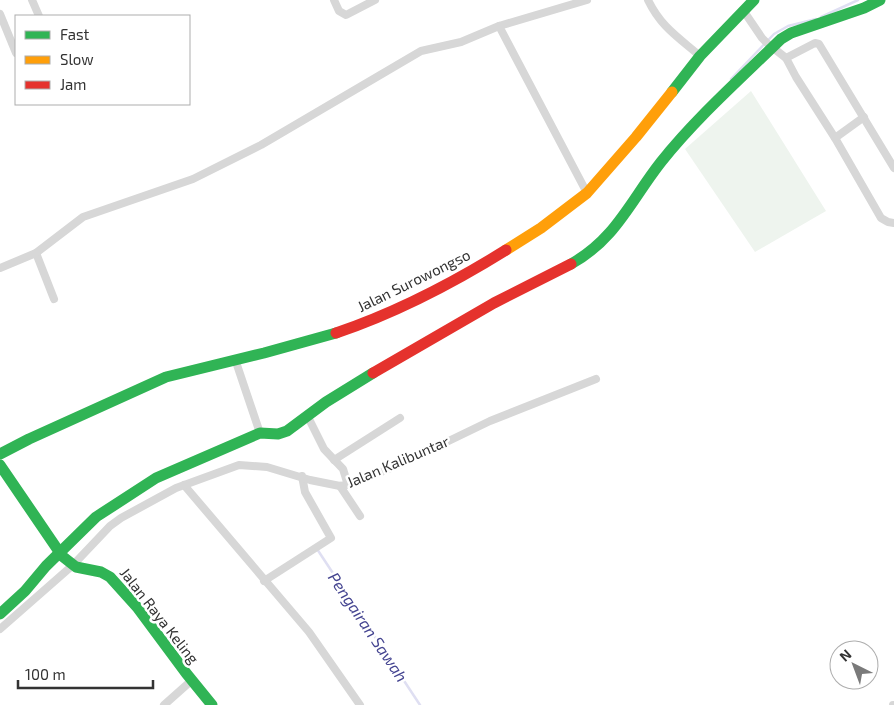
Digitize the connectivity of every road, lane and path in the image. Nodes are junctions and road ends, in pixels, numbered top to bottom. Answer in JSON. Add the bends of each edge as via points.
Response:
{"nodes":[{"id":1,"x":32,"y":0,"type":"edge"},
{"id":2,"x":334,"y":0,"type":"edge"},
{"id":3,"x":375,"y":0,"type":"edge"},
{"id":4,"x":588,"y":0,"type":"edge"},
{"id":5,"x":648,"y":0,"type":"edge"},
{"id":6,"x":754,"y":0,"type":"edge"},
{"id":7,"x":880,"y":0,"type":"edge"},
{"id":8,"x":743,"y":10,"type":"junction"},
{"id":9,"x":0,"y":14,"type":"edge"},
{"id":10,"x":39,"y":15,"type":"edge"},
{"id":11,"x":499,"y":26,"type":"junction"},
{"id":12,"x":768,"y":44,"type":"junction"},
{"id":13,"x":15,"y":51,"type":"edge"},
{"id":14,"x":700,"y":56,"type":"junction"},
{"id":15,"x":786,"y":58,"type":"junction"},
{"id":16,"x":864,"y":117,"type":"junction"},
{"id":17,"x":835,"y":138,"type":"junction"},
{"id":18,"x":894,"y":168,"type":"edge"},
{"id":19,"x":587,"y":193,"type":"junction"},
{"id":20,"x":894,"y":222,"type":"edge"},
{"id":21,"x":36,"y":253,"type":"junction"},
{"id":22,"x":0,"y":268,"type":"edge"},
{"id":23,"x":54,"y":299,"type":"dead end"},
{"id":24,"x":235,"y":359,"type":"junction"},
{"id":25,"x":596,"y":379,"type":"dead end"},
{"id":26,"x":400,"y":418,"type":"dead end"},
{"id":27,"x":309,"y":419,"type":"junction"},
{"id":28,"x":260,"y":433,"type":"junction"},
{"id":29,"x":0,"y":454,"type":"edge"},
{"id":30,"x":334,"y":460,"type":"junction"},
{"id":31,"x":0,"y":465,"type":"edge"},
{"id":32,"x":302,"y":476,"type":"junction"},
{"id":33,"x":345,"y":483,"type":"junction"},
{"id":34,"x":184,"y":485,"type":"junction"},
{"id":35,"x":360,"y":516,"type":"dead end"},
{"id":36,"x":60,"y":553,"type":"junction"},
{"id":37,"x":72,"y":565,"type":"junction"},
{"id":38,"x":264,"y":580,"type":"junction"},
{"id":39,"x":0,"y":614,"type":"edge"},
{"id":40,"x":0,"y":629,"type":"edge"},
{"id":41,"x":191,"y":681,"type":"junction"},
{"id":42,"x":164,"y":705,"type":"edge"},
{"id":43,"x":212,"y":705,"type":"edge"},
{"id":44,"x":360,"y":705,"type":"edge"}],
"edges":[{"from":1,"to":10,"type":"street"},
{"from":2,"to":3,"type":"street","via":[[340,11],[346,14]]},
{"from":4,"to":11,"type":"street"},
{"from":5,"to":14,"type":"street","via":[[661,22]]},
{"from":6,"to":8,"type":"street","name":"Jalan Surowongso"},
{"from":7,"to":12,"type":"street"},
{"from":8,"to":12,"type":"street"},
{"from":8,"to":14,"type":"street","name":"Jalan Surowongso"},
{"from":9,"to":13,"type":"street"},
{"from":11,"to":19,"type":"street"},
{"from":11,"to":21,"type":"street","via":[[461,42],[421,51],[235,158],[193,178],[83,218]]},
{"from":12,"to":15,"type":"street"},
{"from":12,"to":27,"type":"street","via":[[684,135],[626,214],[591,251],[393,360]]},
{"from":14,"to":19,"type":"street","name":"Jalan Surowongso"},
{"from":15,"to":16,"type":"street","via":[[815,43],[820,44]]},
{"from":15,"to":17,"type":"street"},
{"from":16,"to":17,"type":"street"},
{"from":16,"to":18,"type":"street"},
{"from":17,"to":20,"type":"street","via":[[881,218]]},
{"from":19,"to":24,"type":"street","name":"Jalan Surowongso","via":[[541,228],[485,263],[395,310],[338,332]]},
{"from":21,"to":22,"type":"street"},
{"from":21,"to":23,"type":"street"},
{"from":24,"to":28,"type":"street"},
{"from":24,"to":29,"type":"street","name":"Jalan Surowongso","via":[[166,377]]},
{"from":25,"to":33,"type":"street","name":"Jalan Kalibuntar","via":[[490,421],[401,464]]},
{"from":26,"to":30,"type":"street"},
{"from":27,"to":28,"type":"street","via":[[284,433]]},
{"from":27,"to":30,"type":"street","via":[[319,442]]},
{"from":28,"to":36,"type":"street","via":[[156,478],[96,517]]},
{"from":30,"to":33,"type":"street","via":[[343,469]]},
{"from":31,"to":36,"type":"street"},
{"from":32,"to":33,"type":"street","name":"Jalan Kalibuntar","via":[[310,480]]},
{"from":32,"to":34,"type":"street","name":"Jalan Kalibuntar","via":[[267,467],[239,465]]},
{"from":32,"to":38,"type":"street","via":[[306,492],[331,538]]},
{"from":33,"to":35,"type":"street"},
{"from":34,"to":37,"type":"street","name":"Jalan Kalibuntar","via":[[121,518]]},
{"from":34,"to":38,"type":"street"},
{"from":36,"to":37,"type":"street"},
{"from":36,"to":39,"type":"street"},
{"from":37,"to":40,"type":"street","name":"Jalan Kalibuntar"},
{"from":37,"to":41,"type":"street","name":"Jalan Raya Keling","via":[[99,569],[108,575]]},
{"from":38,"to":44,"type":"street","via":[[309,632]]},
{"from":41,"to":42,"type":"street"},
{"from":41,"to":43,"type":"street","name":"Jalan Raya Keling"}]}
